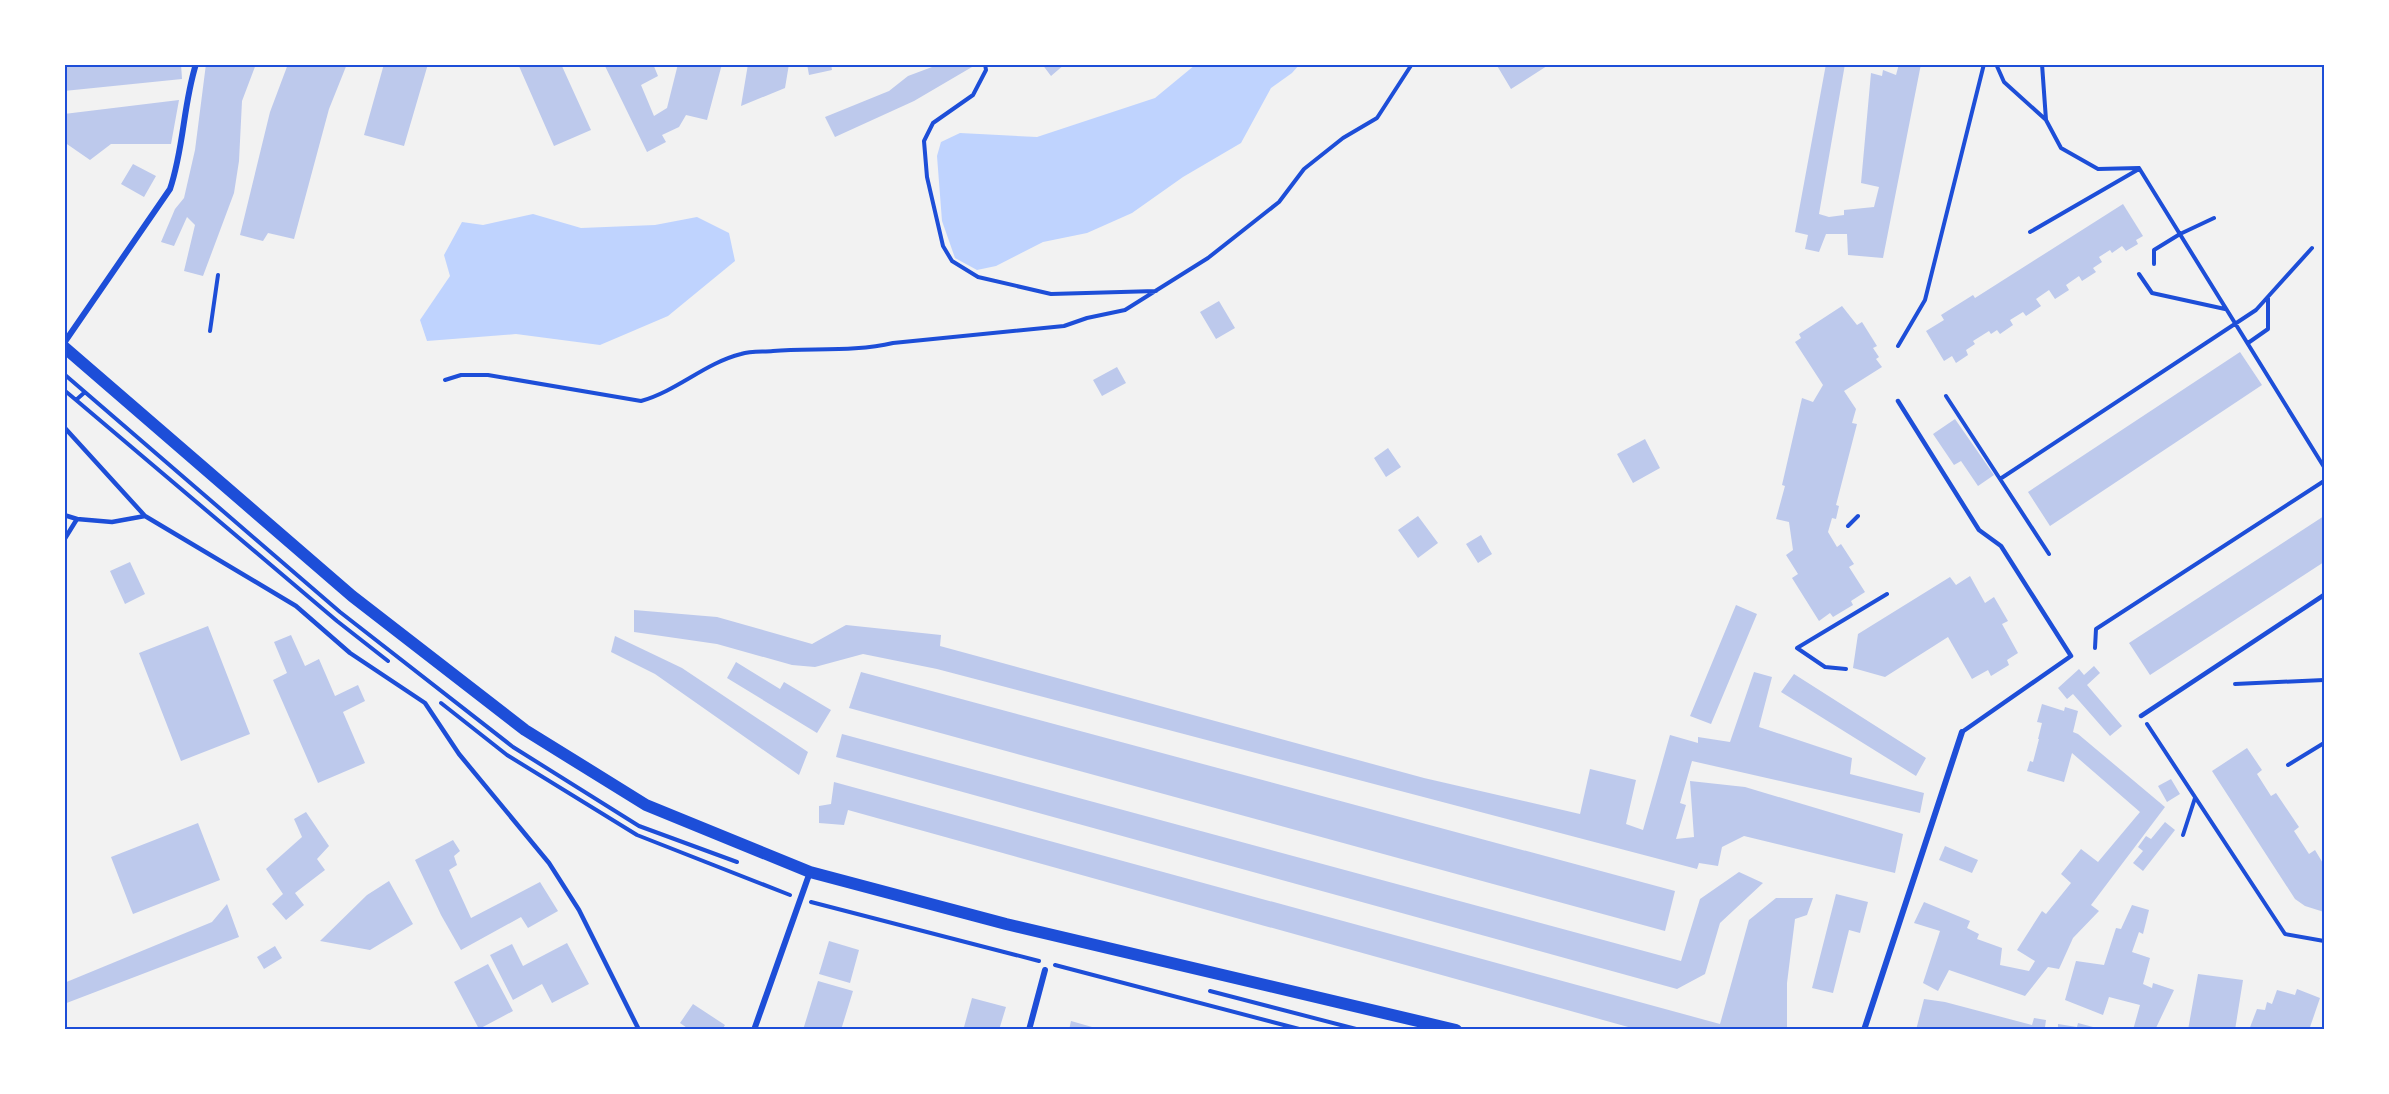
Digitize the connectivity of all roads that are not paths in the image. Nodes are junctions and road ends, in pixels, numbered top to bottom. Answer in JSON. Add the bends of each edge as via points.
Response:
{"nodes":[{"id":1,"x":196,"y":64,"type":"edge"},
{"id":2,"x":64,"y":345,"type":"edge"},
{"id":3,"x":1898,"y":400,"type":"dead end"},
{"id":4,"x":64,"y":427,"type":"edge"},
{"id":5,"x":64,"y":515,"type":"edge"},
{"id":6,"x":145,"y":516,"type":"junction"},
{"id":7,"x":77,"y":519,"type":"junction"},
{"id":8,"x":64,"y":540,"type":"edge"},
{"id":9,"x":2325,"y":595,"type":"edge"},
{"id":10,"x":2141,"y":716,"type":"road end"},
{"id":11,"x":1962,"y":732,"type":"joint"},
{"id":12,"x":810,"y":872,"type":"junction"},
{"id":13,"x":1045,"y":970,"type":"dead end"},
{"id":14,"x":639,"y":1029,"type":"edge"},
{"id":15,"x":754,"y":1029,"type":"edge"},
{"id":16,"x":1029,"y":1029,"type":"edge"},
{"id":17,"x":1456,"y":1029,"type":"edge"},
{"id":18,"x":1864,"y":1029,"type":"edge"}],
"edges":[{"from":1,"to":2,"type":"street","via":[[170,189]]},
{"from":2,"to":12,"type":"main road","via":[[352,596],[525,730],[646,805]]},
{"from":3,"to":11,"type":"lane","via":[[1979,530],[2001,546],[2071,656]]},
{"from":4,"to":6,"type":"lane"},
{"from":5,"to":7,"type":"lane"},
{"from":6,"to":7,"type":"lane","via":[[112,522]]},
{"from":6,"to":14,"type":"lane","via":[[296,606],[350,653],[425,703],[459,754],[549,863],[579,910]]},
{"from":7,"to":8,"type":"lane"},
{"from":9,"to":10,"type":"lane"},
{"from":11,"to":18,"type":"street"},
{"from":12,"to":15,"type":"street"},
{"from":12,"to":17,"type":"main road","via":[[1005,924]]},
{"from":13,"to":16,"type":"street"}]}
